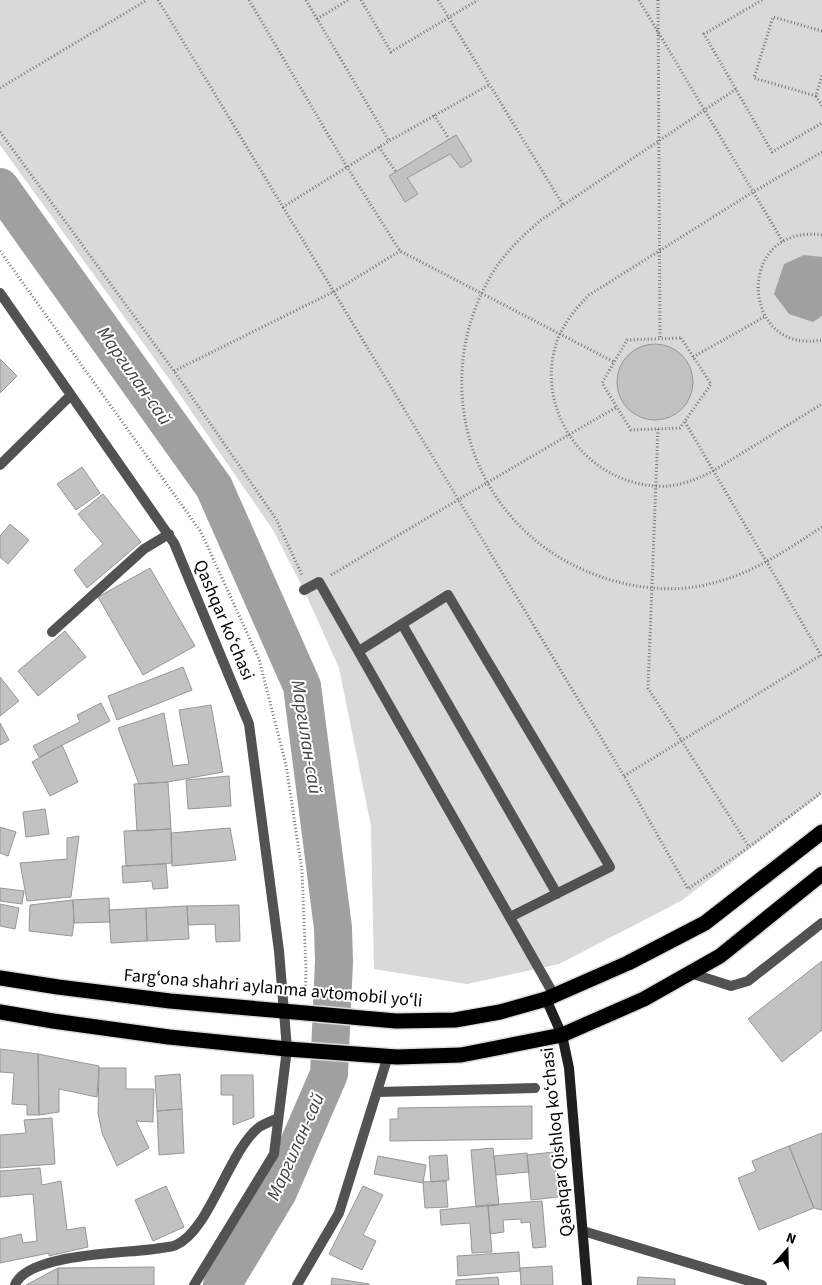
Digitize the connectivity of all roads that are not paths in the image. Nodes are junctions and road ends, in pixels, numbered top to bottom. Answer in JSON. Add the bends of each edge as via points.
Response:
{"nodes":[{"id":1,"x":0,"y":293,"type":"edge"},
{"id":2,"x":71,"y":395,"type":"junction"},
{"id":3,"x":0,"y":465,"type":"edge"},
{"id":4,"x":168,"y":534,"type":"junction"},
{"id":5,"x":306,"y":589,"type":"road end"},
{"id":6,"x":402,"y":624,"type":"junction"},
{"id":7,"x":52,"y":632,"type":"dead end"},
{"id":8,"x":359,"y":651,"type":"junction"},
{"id":9,"x":822,"y":832,"type":"edge"},
{"id":10,"x":822,"y":874,"type":"edge"},
{"id":11,"x":557,"y":894,"type":"junction"},
{"id":12,"x":510,"y":917,"type":"junction"},
{"id":13,"x":822,"y":923,"type":"edge"},
{"id":14,"x":690,"y":973,"type":"junction"},
{"id":15,"x":0,"y":978,"type":"edge"},
{"id":16,"x":550,"y":997,"type":"junction"},
{"id":17,"x":0,"y":1012,"type":"edge"},
{"id":18,"x":284,"y":1012,"type":"junction"},
{"id":19,"x":562,"y":1035,"type":"junction"},
{"id":20,"x":287,"y":1049,"type":"junction"},
{"id":21,"x":393,"y":1057,"type":"junction"},
{"id":22,"x":535,"y":1088,"type":"dead end"},
{"id":23,"x":377,"y":1092,"type":"junction"},
{"id":24,"x":278,"y":1118,"type":"junction"},
{"id":25,"x":583,"y":1231,"type":"junction"},
{"id":26,"x":738,"y":1281,"type":"edge"},
{"id":27,"x":15,"y":1285,"type":"edge"},
{"id":28,"x":194,"y":1285,"type":"edge"},
{"id":29,"x":297,"y":1285,"type":"edge"},
{"id":30,"x":587,"y":1285,"type":"edge"},
{"id":31,"x":762,"y":1285,"type":"edge"}],
"edges":[{"from":1,"to":2,"type":"street","name":"Qashqar koʻchasi"},
{"from":2,"to":3,"type":"street"},
{"from":2,"to":4,"type":"street","name":"Qashqar koʻchasi"},
{"from":4,"to":7,"type":"street","via":[[144,549]]},
{"from":4,"to":18,"type":"street","name":"Qashqar koʻchasi","via":[[249,724]]},
{"from":5,"to":8,"type":"street","via":[[319,582]]},
{"from":6,"to":8,"type":"street"},
{"from":6,"to":11,"type":"street"},
{"from":6,"to":11,"type":"street","via":[[448,595],[610,868]]},
{"from":8,"to":12,"type":"street"},
{"from":9,"to":16,"type":"highway","name":"Fargʻona shahri aylanma avtomobil yoʻli","via":[[705,924]]},
{"from":10,"to":14,"type":"highway","via":[[720,956]]},
{"from":11,"to":12,"type":"street"},
{"from":12,"to":16,"type":"street"},
{"from":13,"to":14,"type":"street","via":[[748,981],[731,986]]},
{"from":14,"to":19,"type":"highway","via":[[644,999]]},
{"from":15,"to":18,"type":"highway","name":"Fargʻona shahri aylanma avtomobil yoʻli","via":[[170,1001]]},
{"from":16,"to":18,"type":"highway","name":"Fargʻona shahri aylanma avtomobil yoʻli","via":[[500,1012],[455,1020],[396,1021]]},
{"from":16,"to":19,"type":"main road","name":"Qashqar Qishloq koʻchasi"},
{"from":17,"to":20,"type":"highway","via":[[169,1037]]},
{"from":18,"to":20,"type":"street","name":"Qashqar koʻchasi"},
{"from":19,"to":21,"type":"highway","via":[[461,1055]]},
{"from":19,"to":25,"type":"main road","name":"Qashqar Qishloq koʻchasi"},
{"from":20,"to":21,"type":"highway"},
{"from":20,"to":24,"type":"street","name":"Qashqar koʻchasi"},
{"from":21,"to":23,"type":"street"},
{"from":22,"to":23,"type":"street"},
{"from":23,"to":29,"type":"street","via":[[339,1213]]},
{"from":24,"to":27,"type":"street","via":[[258,1128],[245,1142],[194,1232],[177,1245],[57,1260],[34,1267]]},
{"from":24,"to":28,"type":"street","name":"Qashqar koʻchasi","via":[[274,1154]]},
{"from":25,"to":26,"type":"street"},
{"from":25,"to":30,"type":"main road","name":"Qashqar Qishloq koʻchasi"},
{"from":26,"to":31,"type":"street"}]}
